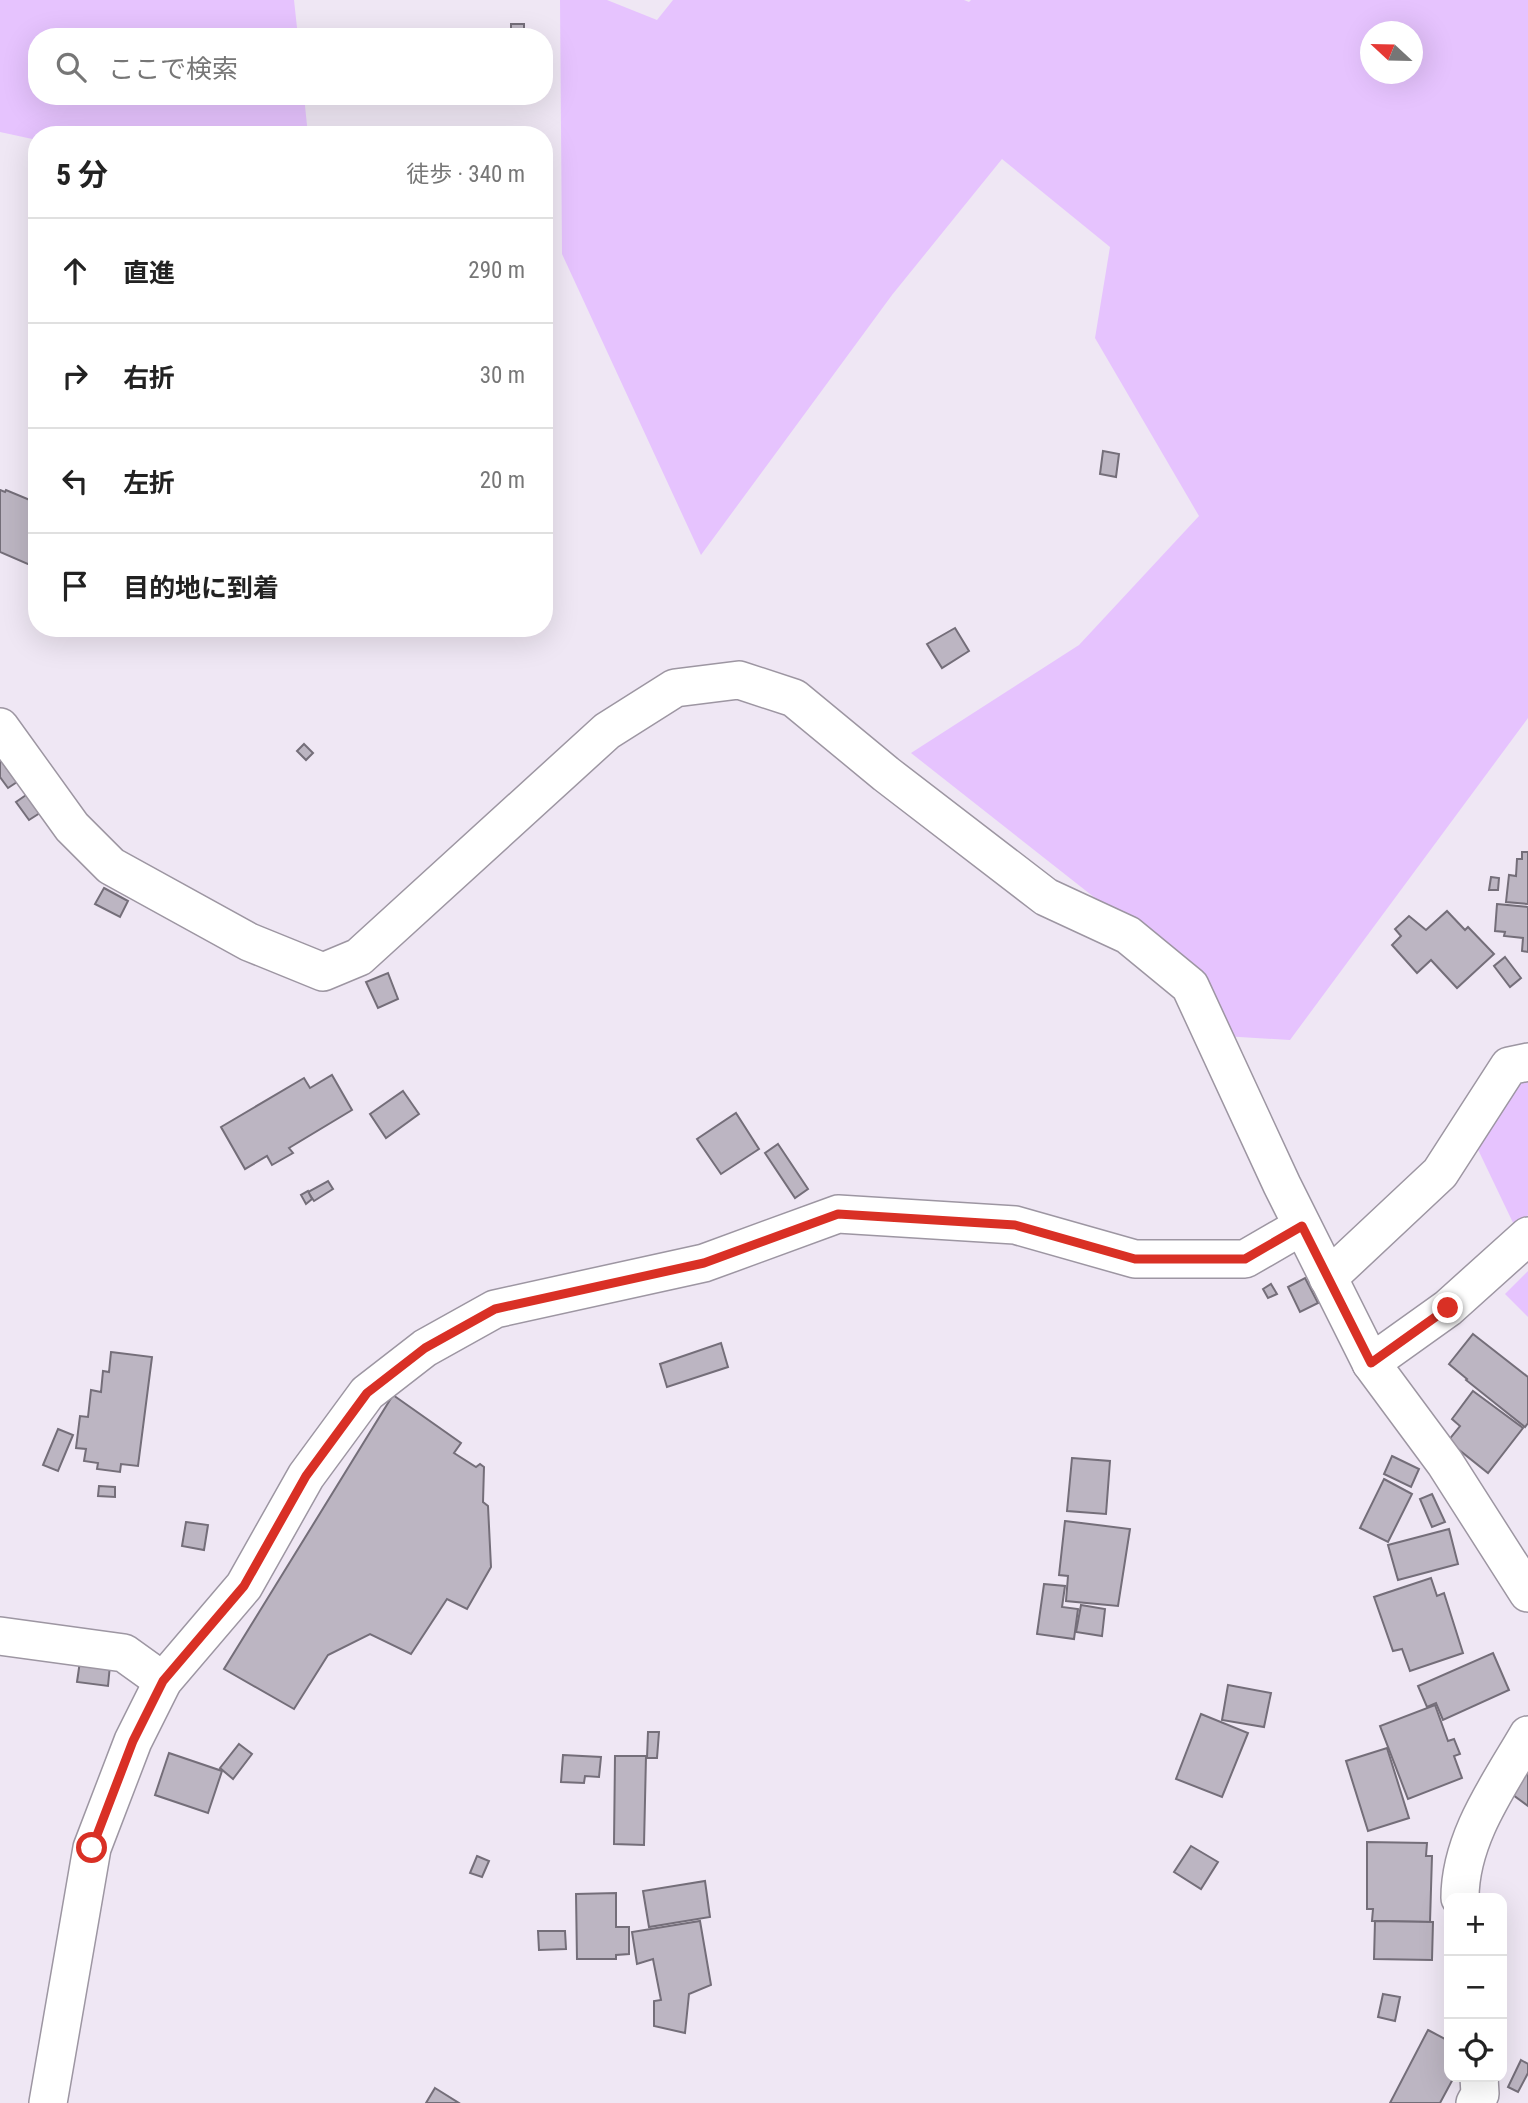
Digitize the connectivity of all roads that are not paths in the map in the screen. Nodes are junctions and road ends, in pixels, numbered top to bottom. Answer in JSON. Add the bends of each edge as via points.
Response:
{"nodes":[{"id":1,"x":0,"y":727,"type":"edge"},
{"id":2,"x":1528,"y":1062,"type":"edge"},
{"id":3,"x":1302,"y":1226,"type":"junction"},
{"id":4,"x":1528,"y":1236,"type":"edge"},
{"id":5,"x":1328,"y":1278,"type":"junction"},
{"id":6,"x":1371,"y":1363,"type":"junction"},
{"id":7,"x":1528,"y":1593,"type":"edge"},
{"id":8,"x":0,"y":1636,"type":"edge"},
{"id":9,"x":163,"y":1681,"type":"junction"},
{"id":10,"x":1528,"y":1735,"type":"edge"},
{"id":11,"x":1460,"y":1893,"type":"edge"},
{"id":12,"x":1479,"y":2082,"type":"edge"},
{"id":13,"x":48,"y":2103,"type":"edge"},
{"id":14,"x":1475,"y":2103,"type":"edge"}],
"edges":[{"from":1,"to":3,"type":"street","via":[[72,827],[111,866],[249,942],[323,972],[359,957],[607,731],[675,688],[739,680],[794,698],[1046,897],[1128,935],[1190,986]]},
{"from":2,"to":5,"type":"street","via":[[1509,1066],[1440,1173]]},
{"from":3,"to":5,"type":"street"},
{"from":3,"to":9,"type":"street","via":[[1245,1259],[1135,1259],[1015,1225],[838,1214],[704,1263],[495,1309],[425,1348],[367,1393],[306,1476],[244,1586]]},
{"from":4,"to":6,"type":"street","via":[[1448,1308]]},
{"from":5,"to":6,"type":"street"},
{"from":6,"to":7,"type":"street","via":[[1445,1463]]},
{"from":8,"to":9,"type":"street","via":[[124,1653]]},
{"from":9,"to":13,"type":"street","via":[[133,1741],[92,1848]]},
{"from":10,"to":11,"type":"street","via":[[1477,1822]]},
{"from":12,"to":14,"type":"street"}]}
